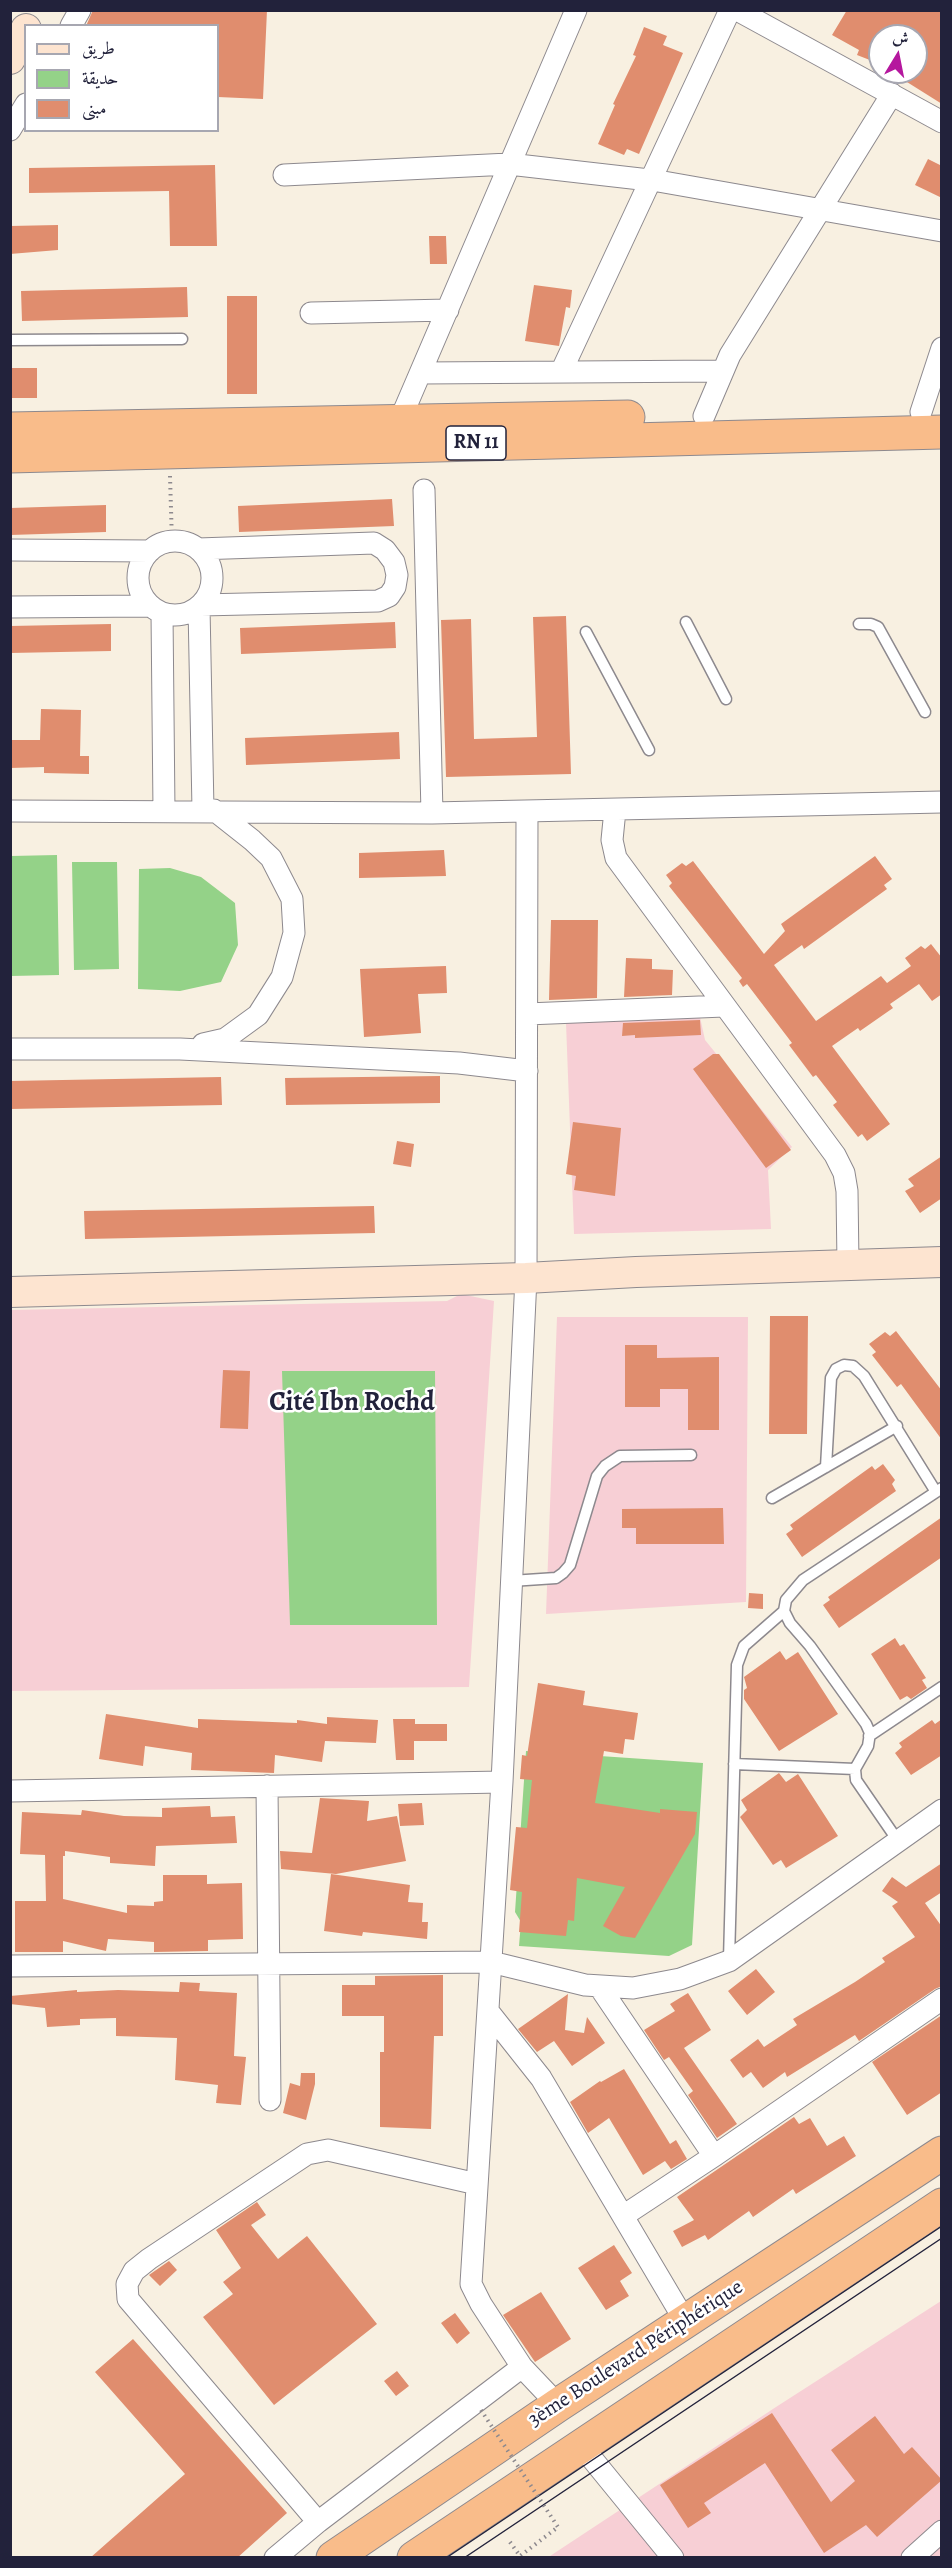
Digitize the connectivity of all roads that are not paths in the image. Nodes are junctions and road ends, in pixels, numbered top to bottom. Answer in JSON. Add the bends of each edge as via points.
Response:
{"nodes":[{"id":1,"x":34,"y":10,"type":"edge"},
{"id":2,"x":80,"y":10,"type":"edge"},
{"id":3,"x":576,"y":10,"type":"edge"},
{"id":4,"x":730,"y":10,"type":"edge"},
{"id":5,"x":737,"y":10,"type":"edge"},
{"id":6,"x":27,"y":24,"type":"edge"},
{"id":7,"x":72,"y":24,"type":"edge"},
{"id":8,"x":24,"y":31,"type":"edge"},
{"id":9,"x":10,"y":59,"type":"edge"},
{"id":10,"x":892,"y":94,"type":"junction"},
{"id":11,"x":24,"y":107,"type":"edge"},
{"id":12,"x":942,"y":122,"type":"edge"},
{"id":13,"x":10,"y":130,"type":"edge"},
{"id":14,"x":509,"y":164,"type":"junction"},
{"id":15,"x":284,"y":175,"type":"dead end"},
{"id":16,"x":651,"y":181,"type":"junction"},
{"id":17,"x":822,"y":208,"type":"junction"},
{"id":18,"x":942,"y":231,"type":"edge"},
{"id":19,"x":448,"y":310,"type":"junction"},
{"id":20,"x":311,"y":313,"type":"dead end"},
{"id":21,"x":182,"y":339,"type":"dead end"},
{"id":22,"x":10,"y":340,"type":"edge"},
{"id":23,"x":942,"y":348,"type":"edge"},
{"id":24,"x":562,"y":370,"type":"junction"},
{"id":25,"x":723,"y":371,"type":"junction"},
{"id":26,"x":421,"y":373,"type":"junction"},
{"id":27,"x":704,"y":416,"type":"junction"},
{"id":28,"x":935,"y":418,"type":"edge"},
{"id":29,"x":400,"y":420,"type":"junction"},
{"id":30,"x":10,"y":429,"type":"edge"},
{"id":31,"x":10,"y":456,"type":"edge"},
{"id":32,"x":424,"y":490,"type":"dead end"},
{"id":33,"x":198,"y":549,"type":"junction"},
{"id":34,"x":10,"y":550,"type":"edge"},
{"id":35,"x":150,"y":551,"type":"junction"},
{"id":36,"x":200,"y":606,"type":"junction"},
{"id":37,"x":10,"y":608,"type":"edge"},
{"id":38,"x":156,"y":609,"type":"junction"},
{"id":39,"x":686,"y":622,"type":"dead end"},
{"id":40,"x":859,"y":624,"type":"dead end"},
{"id":41,"x":586,"y":632,"type":"dead end"},
{"id":42,"x":726,"y":699,"type":"dead end"},
{"id":43,"x":925,"y":712,"type":"dead end"},
{"id":44,"x":649,"y":750,"type":"dead end"},
{"id":45,"x":942,"y":802,"type":"edge"},
{"id":46,"x":209,"y":810,"type":"junction"},
{"id":47,"x":615,"y":810,"type":"junction"},
{"id":48,"x":10,"y":811,"type":"edge"},
{"id":49,"x":164,"y":811,"type":"junction"},
{"id":50,"x":527,"y":812,"type":"junction"},
{"id":51,"x":432,"y":813,"type":"junction"},
{"id":52,"x":724,"y":1006,"type":"junction"},
{"id":53,"x":527,"y":1014,"type":"junction"},
{"id":54,"x":10,"y":1049,"type":"edge"},
{"id":55,"x":180,"y":1049,"type":"junction"},
{"id":56,"x":527,"y":1071,"type":"junction"},
{"id":57,"x":942,"y":1262,"type":"edge"},
{"id":58,"x":848,"y":1264,"type":"junction"},
{"id":59,"x":526,"y":1278,"type":"junction"},
{"id":60,"x":10,"y":1292,"type":"edge"},
{"id":61,"x":897,"y":1426,"type":"junction"},
{"id":62,"x":691,"y":1455,"type":"dead end"},
{"id":63,"x":826,"y":1467,"type":"junction"},
{"id":64,"x":939,"y":1490,"type":"edge"},
{"id":65,"x":772,"y":1498,"type":"dead end"},
{"id":66,"x":511,"y":1581,"type":"junction"},
{"id":67,"x":784,"y":1611,"type":"junction"},
{"id":68,"x":942,"y":1687,"type":"edge"},
{"id":69,"x":869,"y":1736,"type":"junction"},
{"id":70,"x":734,"y":1764,"type":"junction"},
{"id":71,"x":855,"y":1769,"type":"junction"},
{"id":72,"x":502,"y":1782,"type":"junction"},
{"id":73,"x":267,"y":1786,"type":"junction"},
{"id":74,"x":10,"y":1791,"type":"edge"},
{"id":75,"x":942,"y":1809,"type":"edge"},
{"id":76,"x":898,"y":1841,"type":"junction"},
{"id":77,"x":729,"y":1961,"type":"junction"},
{"id":78,"x":490,"y":1962,"type":"junction"},
{"id":79,"x":269,"y":1964,"type":"junction"},
{"id":80,"x":10,"y":1966,"type":"edge"},
{"id":81,"x":599,"y":1986,"type":"junction"},
{"id":82,"x":942,"y":1999,"type":"edge"},
{"id":83,"x":488,"y":2011,"type":"junction"},
{"id":84,"x":270,"y":2100,"type":"dead end"},
{"id":85,"x":942,"y":2153,"type":"edge"},
{"id":86,"x":714,"y":2156,"type":"junction"},
{"id":87,"x":477,"y":2184,"type":"junction"},
{"id":88,"x":942,"y":2205,"type":"edge"},
{"id":89,"x":623,"y":2216,"type":"junction"},
{"id":90,"x":685,"y":2321,"type":"junction"},
{"id":91,"x":522,"y":2367,"type":"junction"},
{"id":92,"x":558,"y":2404,"type":"junction"},
{"id":93,"x":580,"y":2445,"type":"junction"},
{"id":94,"x":318,"y":2522,"type":"junction"},
{"id":95,"x":942,"y":2531,"type":"edge"},
{"id":96,"x":275,"y":2558,"type":"edge"},
{"id":97,"x":333,"y":2558,"type":"edge"},
{"id":98,"x":414,"y":2558,"type":"edge"},
{"id":99,"x":673,"y":2558,"type":"edge"},
{"id":100,"x":912,"y":2558,"type":"edge"}],
"edges":[{"from":1,"to":6,"type":"street"},
{"from":2,"to":7,"type":"street"},
{"from":3,"to":14,"type":"street"},
{"from":4,"to":16,"type":"street"},
{"from":5,"to":10,"type":"street"},
{"from":8,"to":9,"type":"street"},
{"from":10,"to":12,"type":"street"},
{"from":10,"to":17,"type":"street"},
{"from":11,"to":13,"type":"street"},
{"from":14,"to":15,"type":"street"},
{"from":14,"to":16,"type":"street"},
{"from":14,"to":19,"type":"street"},
{"from":16,"to":17,"type":"street"},
{"from":16,"to":24,"type":"street"},
{"from":17,"to":18,"type":"street"},
{"from":17,"to":25,"type":"street"},
{"from":19,"to":20,"type":"street"},
{"from":19,"to":26,"type":"street"},
{"from":21,"to":22,"type":"lane"},
{"from":23,"to":28,"type":"street"},
{"from":24,"to":25,"type":"street"},
{"from":24,"to":26,"type":"street"},
{"from":25,"to":27,"type":"street"},
{"from":26,"to":29,"type":"street"},
{"from":27,"to":28,"type":"highway","number":"RN 11"},
{"from":27,"to":29,"type":"highway","number":"RN 11"},
{"from":28,"to":31,"type":"highway","number":"RN 11"},
{"from":29,"to":30,"type":"highway","number":"RN 11"},
{"from":32,"to":51,"type":"street"},
{"from":33,"to":35,"type":"street","via":[[172,542]]},
{"from":33,"to":36,"type":"street","via":[[212,576],[208,595]]},
{"from":33,"to":36,"type":"street","via":[[374,543],[385,549],[397,575],[389,597],[378,601]]},
{"from":34,"to":35,"type":"street"},
{"from":35,"to":38,"type":"street","via":[[143,560],[138,584],[142,596]]},
{"from":36,"to":38,"type":"street","via":[[182,615]]},
{"from":36,"to":46,"type":"street"},
{"from":37,"to":38,"type":"street"},
{"from":38,"to":49,"type":"street"},
{"from":39,"to":42,"type":"lane"},
{"from":40,"to":43,"type":"lane","via":[[878,627]]},
{"from":41,"to":44,"type":"lane"},
{"from":45,"to":47,"type":"street"},
{"from":46,"to":49,"type":"street"},
{"from":46,"to":51,"type":"street"},
{"from":46,"to":55,"type":"street","via":[[271,858],[292,899],[294,933],[282,977],[258,1015],[225,1039]]},
{"from":47,"to":50,"type":"street"},
{"from":47,"to":52,"type":"street","via":[[612,840],[616,858]]},
{"from":48,"to":49,"type":"street"},
{"from":50,"to":51,"type":"street"},
{"from":50,"to":53,"type":"street"},
{"from":52,"to":53,"type":"street"},
{"from":52,"to":58,"type":"street","via":[[835,1155],[844,1173]]},
{"from":53,"to":56,"type":"street"},
{"from":54,"to":55,"type":"street"},
{"from":55,"to":56,"type":"street","via":[[459,1063]]},
{"from":56,"to":59,"type":"street"},
{"from":57,"to":58,"type":"street"},
{"from":58,"to":59,"type":"street"},
{"from":59,"to":60,"type":"street"},
{"from":59,"to":66,"type":"street"},
{"from":61,"to":63,"type":"lane"},
{"from":61,"to":63,"type":"lane","via":[[864,1376],[853,1366],[836,1369],[831,1378]]},
{"from":61,"to":64,"type":"lane"},
{"from":62,"to":66,"type":"lane","via":[[620,1456],[605,1466],[597,1476],[570,1565],[563,1574],[556,1578]]},
{"from":63,"to":65,"type":"lane"},
{"from":64,"to":67,"type":"lane","via":[[803,1580],[786,1600]]},
{"from":66,"to":72,"type":"street"},
{"from":67,"to":69,"type":"lane","via":[[866,1724]]},
{"from":67,"to":70,"type":"lane","via":[[744,1646],[737,1665]]},
{"from":68,"to":69,"type":"lane"},
{"from":69,"to":71,"type":"lane"},
{"from":70,"to":71,"type":"lane"},
{"from":70,"to":77,"type":"lane"},
{"from":71,"to":76,"type":"lane","via":[[861,1790]]},
{"from":72,"to":73,"type":"street"},
{"from":72,"to":78,"type":"street"},
{"from":73,"to":74,"type":"street"},
{"from":73,"to":79,"type":"street"},
{"from":75,"to":76,"type":"street"},
{"from":76,"to":77,"type":"street"},
{"from":77,"to":81,"type":"street","via":[[680,1979],[633,1988]]},
{"from":78,"to":79,"type":"street"},
{"from":78,"to":81,"type":"street"},
{"from":78,"to":83,"type":"street"},
{"from":79,"to":80,"type":"street"},
{"from":79,"to":84,"type":"street"},
{"from":81,"to":86,"type":"street"},
{"from":82,"to":86,"type":"street"},
{"from":83,"to":87,"type":"street"},
{"from":83,"to":89,"type":"street","via":[[541,2078]]},
{"from":85,"to":90,"type":"highway","name":"3ème Boulevard Périphérique"},
{"from":86,"to":89,"type":"street"},
{"from":87,"to":91,"type":"street","via":[[471,2284]]},
{"from":87,"to":94,"type":"street","via":[[328,2151],[307,2154],[134,2271],[128,2284],[128,2299]]},
{"from":88,"to":93,"type":"highway","name":"3ème Boulevard Périphérique"},
{"from":89,"to":90,"type":"street"},
{"from":90,"to":92,"type":"highway","name":"3ème Boulevard Périphérique"},
{"from":91,"to":92,"type":"street"},
{"from":91,"to":94,"type":"street"},
{"from":92,"to":97,"type":"highway","name":"3ème Boulevard Périphérique"},
{"from":93,"to":98,"type":"highway","name":"3ème Boulevard Périphérique"},
{"from":93,"to":99,"type":"street"},
{"from":94,"to":96,"type":"street"},
{"from":95,"to":100,"type":"street"}]}
